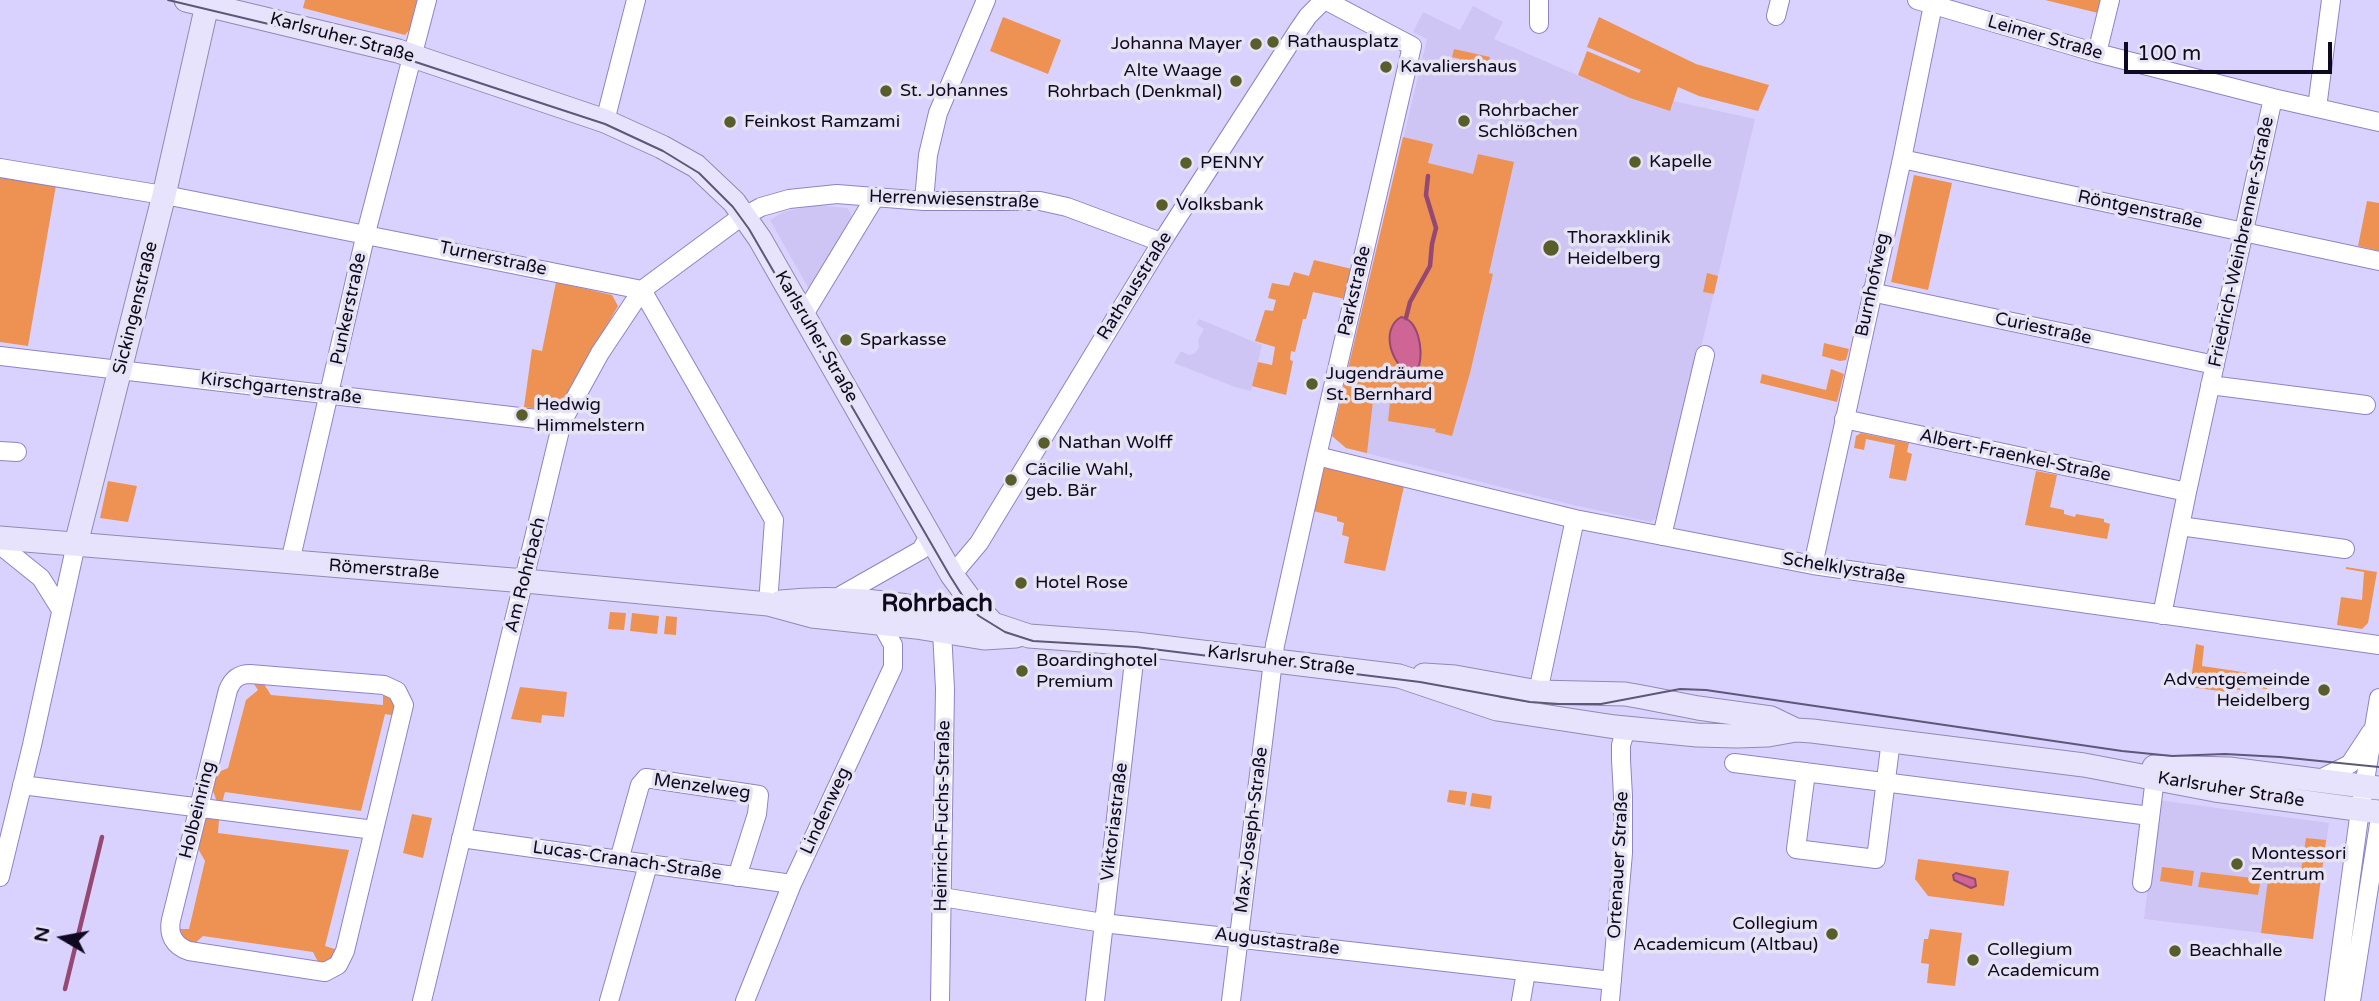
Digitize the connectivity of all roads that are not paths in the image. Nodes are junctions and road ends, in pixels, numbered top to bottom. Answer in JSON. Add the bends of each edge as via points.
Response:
{"nodes":[{"id":1,"x":427,"y":0,"type":"edge"},
{"id":2,"x":636,"y":0,"type":"edge"},
{"id":3,"x":986,"y":0,"type":"edge"},
{"id":4,"x":1539,"y":0,"type":"edge"},
{"id":5,"x":2110,"y":0,"type":"edge"},
{"id":6,"x":2330,"y":0,"type":"edge"},
{"id":7,"x":1319,"y":1,"type":"edge"},
{"id":8,"x":200,"y":2,"type":"edge"},
{"id":9,"x":1925,"y":2,"type":"edge"},
{"id":10,"x":1539,"y":24,"type":"dead end"},
{"id":11,"x":2097,"y":53,"type":"junction"},
{"id":12,"x":413,"y":56,"type":"junction"},
{"id":13,"x":2273,"y":98,"type":"junction"},
{"id":14,"x":2316,"y":108,"type":"junction"},
{"id":15,"x":605,"y":121,"type":"junction"},
{"id":16,"x":2379,"y":122,"type":"edge"},
{"id":17,"x":1902,"y":159,"type":"junction"},
{"id":18,"x":0,"y":168,"type":"edge"},
{"id":19,"x":164,"y":195,"type":"junction"},
{"id":20,"x":874,"y":199,"type":"junction"},
{"id":21,"x":924,"y":201,"type":"junction"},
{"id":22,"x":744,"y":215,"type":"junction"},
{"id":23,"x":2244,"y":232,"type":"junction"},
{"id":24,"x":366,"y":233,"type":"junction"},
{"id":25,"x":1161,"y":242,"type":"junction"},
{"id":26,"x":2379,"y":261,"type":"edge"},
{"id":27,"x":642,"y":290,"type":"junction"},
{"id":28,"x":1871,"y":292,"type":"junction"},
{"id":29,"x":803,"y":316,"type":"junction"},
{"id":30,"x":1705,"y":355,"type":"dead end"},
{"id":31,"x":0,"y":356,"type":"edge"},
{"id":32,"x":2215,"y":365,"type":"junction"},
{"id":33,"x":121,"y":370,"type":"junction"},
{"id":34,"x":2210,"y":385,"type":"junction"},
{"id":35,"x":330,"y":395,"type":"junction"},
{"id":36,"x":2366,"y":405,"type":"dead end"},
{"id":37,"x":1844,"y":419,"type":"junction"},
{"id":38,"x":562,"y":422,"type":"junction"},
{"id":39,"x":1317,"y":456,"type":"junction"},
{"id":40,"x":2186,"y":492,"type":"junction"},
{"id":41,"x":1575,"y":519,"type":"junction"},
{"id":42,"x":2180,"y":526,"type":"junction"},
{"id":43,"x":928,"y":534,"type":"junction"},
{"id":44,"x":1662,"y":537,"type":"junction"},
{"id":45,"x":0,"y":538,"type":"edge"},
{"id":46,"x":76,"y":544,"type":"junction"},
{"id":47,"x":0,"y":545,"type":"edge"},
{"id":48,"x":2344,"y":550,"type":"dead end"},
{"id":49,"x":290,"y":562,"type":"junction"},
{"id":50,"x":1813,"y":565,"type":"junction"},
{"id":51,"x":952,"y":575,"type":"junction"},
{"id":52,"x":525,"y":581,"type":"junction"},
{"id":53,"x":833,"y":600,"type":"junction"},
{"id":54,"x":768,"y":604,"type":"junction"},
{"id":55,"x":61,"y":610,"type":"junction"},
{"id":56,"x":2162,"y":615,"type":"junction"},
{"id":57,"x":881,"y":623,"type":"junction"},
{"id":58,"x":993,"y":624,"type":"junction"},
{"id":59,"x":942,"y":631,"type":"junction"},
{"id":60,"x":1029,"y":636,"type":"junction"},
{"id":61,"x":1136,"y":644,"type":"junction"},
{"id":62,"x":2379,"y":645,"type":"edge"},
{"id":63,"x":1273,"y":660,"type":"junction"},
{"id":64,"x":1399,"y":676,"type":"junction"},
{"id":65,"x":1538,"y":692,"type":"junction"},
{"id":66,"x":2379,"y":698,"type":"edge"},
{"id":67,"x":1698,"y":708,"type":"junction"},
{"id":68,"x":2375,"y":727,"type":"junction"},
{"id":69,"x":1626,"y":729,"type":"junction"},
{"id":70,"x":1796,"y":730,"type":"junction"},
{"id":71,"x":1891,"y":740,"type":"junction"},
{"id":72,"x":1734,"y":763,"type":"dead end"},
{"id":73,"x":2084,"y":765,"type":"junction"},
{"id":74,"x":1806,"y":772,"type":"junction"},
{"id":75,"x":2155,"y":778,"type":"junction"},
{"id":76,"x":2316,"y":781,"type":"junction"},
{"id":77,"x":1886,"y":782,"type":"junction"},
{"id":78,"x":22,"y":785,"type":"junction"},
{"id":79,"x":2372,"y":788,"type":"edge"},
{"id":80,"x":199,"y":808,"type":"junction"},
{"id":81,"x":2369,"y":811,"type":"edge"},
{"id":82,"x":2150,"y":816,"type":"junction"},
{"id":83,"x":2379,"y":824,"type":"edge"},
{"id":84,"x":374,"y":830,"type":"junction"},
{"id":85,"x":461,"y":838,"type":"junction"},
{"id":86,"x":619,"y":860,"type":"junction"},
{"id":87,"x":648,"y":865,"type":"junction"},
{"id":88,"x":2374,"y":873,"type":"edge"},
{"id":89,"x":0,"y":877,"type":"edge"},
{"id":90,"x":737,"y":877,"type":"junction"},
{"id":91,"x":2142,"y":883,"type":"dead end"},
{"id":92,"x":792,"y":884,"type":"junction"},
{"id":93,"x":942,"y":897,"type":"junction"},
{"id":94,"x":1104,"y":923,"type":"junction"},
{"id":95,"x":1239,"y":937,"type":"junction"},
{"id":96,"x":1526,"y":972,"type":"junction"},
{"id":97,"x":1612,"y":981,"type":"junction"},
{"id":98,"x":422,"y":1001,"type":"edge"},
{"id":99,"x":609,"y":1001,"type":"edge"},
{"id":100,"x":745,"y":1001,"type":"edge"},
{"id":101,"x":940,"y":1001,"type":"edge"},
{"id":102,"x":1095,"y":1001,"type":"edge"},
{"id":103,"x":1231,"y":1001,"type":"edge"},
{"id":104,"x":1521,"y":1001,"type":"edge"},
{"id":105,"x":1610,"y":1001,"type":"edge"},
{"id":106,"x":2334,"y":1001,"type":"edge"},
{"id":107,"x":2351,"y":1001,"type":"edge"}],
"edges":[{"from":1,"to":12,"type":"street","name":"Punkerstraße"},
{"from":2,"to":15,"type":"street"},
{"from":3,"to":21,"type":"street","via":[[938,113]]},
{"from":4,"to":10,"type":"street"},
{"from":5,"to":11,"type":"street"},
{"from":6,"to":14,"type":"street"},
{"from":7,"to":25,"type":"street","name":"Rathausstraße"},
{"from":7,"to":39,"type":"street","name":"Parkstraße","via":[[1412,46]]},
{"from":8,"to":12,"type":"main road","name":"Karlsruher Straße"},
{"from":8,"to":19,"type":"main road","name":"Sickingenstraße"},
{"from":9,"to":11,"type":"street","name":"Leimer Straße"},
{"from":9,"to":17,"type":"street","name":"Burnhofweg"},
{"from":11,"to":13,"type":"street","name":"Leimer Straße"},
{"from":12,"to":15,"type":"main road","name":"Karlsruher Straße"},
{"from":12,"to":24,"type":"street","name":"Punkerstraße"},
{"from":13,"to":14,"type":"street","name":"Leimer Straße"},
{"from":13,"to":23,"type":"street","name":"Friedrich-Weinbrenner-Straße"},
{"from":14,"to":16,"type":"street","name":"Leimer Straße"},
{"from":15,"to":22,"type":"main road","name":"Karlsruher Straße","via":[[696,166]]},
{"from":17,"to":23,"type":"street","name":"Röntgenstraße"},
{"from":17,"to":28,"type":"street","name":"Burnhofweg"},
{"from":18,"to":19,"type":"street","name":"Turnerstraße"},
{"from":19,"to":24,"type":"street","name":"Turnerstraße"},
{"from":19,"to":33,"type":"main road","name":"Sickingenstraße"},
{"from":20,"to":21,"type":"street","name":"Herrenwiesenstraße"},
{"from":20,"to":22,"type":"street","name":"Herrenwiesenstraße","via":[[837,194],[789,199]]},
{"from":20,"to":29,"type":"street"},
{"from":21,"to":25,"type":"street","name":"Herrenwiesenstraße","via":[[1040,201]]},
{"from":22,"to":27,"type":"street","name":"Am Rohrbach"},
{"from":22,"to":29,"type":"main road","name":"Karlsruher Straße"},
{"from":23,"to":26,"type":"street","name":"Röntgenstraße"},
{"from":23,"to":32,"type":"street","name":"Friedrich-Weinbrenner-Straße"},
{"from":24,"to":27,"type":"street","name":"Turnerstraße"},
{"from":24,"to":35,"type":"street","name":"Punkerstraße"},
{"from":25,"to":51,"type":"street","name":"Rathausstraße","via":[[979,543]]},
{"from":27,"to":38,"type":"street","name":"Am Rohrbach"},
{"from":27,"to":54,"type":"street","via":[[774,520]]},
{"from":28,"to":32,"type":"street","name":"Curiestraße"},
{"from":28,"to":37,"type":"street","name":"Burnhofweg"},
{"from":29,"to":43,"type":"main road","name":"Karlsruher Straße"},
{"from":30,"to":44,"type":"street"},
{"from":31,"to":33,"type":"street","name":"Kirschgartenstraße"},
{"from":32,"to":34,"type":"street","name":"Friedrich-Weinbrenner-Straße"},
{"from":33,"to":35,"type":"street","name":"Kirschgartenstraße"},
{"from":33,"to":46,"type":"main road","name":"Sickingenstraße"},
{"from":34,"to":36,"type":"street","name":"Friedrich-Weinbrenner-Straße"},
{"from":34,"to":40,"type":"street","name":"Friedrich-Weinbrenner-Straße"},
{"from":35,"to":38,"type":"street","name":"Kirschgartenstraße"},
{"from":35,"to":49,"type":"street","name":"Punkerstraße"},
{"from":37,"to":40,"type":"street","name":"Albert-Fraenkel-Straße"},
{"from":37,"to":50,"type":"street","name":"Burnhofweg"},
{"from":38,"to":52,"type":"street","name":"Am Rohrbach"},
{"from":39,"to":41,"type":"street","name":"Schelklystraße"},
{"from":39,"to":63,"type":"street","name":"Parkstraße"},
{"from":40,"to":42,"type":"street","name":"Friedrich-Weinbrenner-Straße"},
{"from":41,"to":44,"type":"street","name":"Schelklystraße"},
{"from":41,"to":65,"type":"street"},
{"from":42,"to":48,"type":"street"},
{"from":42,"to":56,"type":"street","name":"Friedrich-Weinbrenner-Straße"},
{"from":43,"to":51,"type":"main road","name":"Karlsruher Straße"},
{"from":43,"to":53,"type":"street","via":[[922,550]]},
{"from":44,"to":50,"type":"street","name":"Schelklystraße"},
{"from":45,"to":46,"type":"main road","name":"Römerstraße"},
{"from":46,"to":49,"type":"main road","name":"Römerstraße"},
{"from":46,"to":55,"type":"street","name":"Sickingenstraße"},
{"from":47,"to":55,"type":"street","via":[[41,578]]},
{"from":49,"to":52,"type":"main road","name":"Römerstraße"},
{"from":50,"to":56,"type":"street","name":"Schelklystraße"},
{"from":51,"to":58,"type":"main road","name":"Karlsruher Straße"},
{"from":52,"to":54,"type":"main road","name":"Römerstraße"},
{"from":52,"to":85,"type":"street","name":"Am Rohrbach"},
{"from":53,"to":54,"type":"main road","name":"Römerstraße"},
{"from":53,"to":58,"type":"main road","name":"Römerstraße","via":[[933,610]]},
{"from":54,"to":57,"type":"main road","name":"Römerstraße","via":[[812,616]]},
{"from":55,"to":78,"type":"street","name":"Sickingenstraße"},
{"from":56,"to":62,"type":"street","name":"Schelklystraße"},
{"from":57,"to":59,"type":"main road","name":"Römerstraße"},
{"from":57,"to":92,"type":"street","name":"Lindenweg","via":[[893,645],[892,667]]},
{"from":58,"to":60,"type":"main road","name":"Karlsruher Straße"},
{"from":59,"to":60,"type":"main road","name":"Römerstraße","via":[[984,638]]},
{"from":59,"to":93,"type":"street","name":"Heinrich-Fuchs-Straße"},
{"from":60,"to":61,"type":"main road","name":"Karlsruher Straße"},
{"from":61,"to":63,"type":"main road","name":"Karlsruher Straße"},
{"from":61,"to":94,"type":"street","name":"Viktoriastraße"},
{"from":63,"to":64,"type":"main road","name":"Karlsruher Straße"},
{"from":63,"to":95,"type":"street","name":"Max-Joseph-Straße"},
{"from":64,"to":65,"type":"main road","name":"Karlsruher Straße","via":[[1455,677]]},
{"from":64,"to":69,"type":"main road","name":"Karlsruher Straße","via":[[1497,709]]},
{"from":65,"to":67,"type":"main road","name":"Karlsruher Straße","via":[[1625,694]]},
{"from":66,"to":68,"type":"street"},
{"from":67,"to":69,"type":"main road","via":[[1685,715],[1637,720]]},
{"from":67,"to":70,"type":"main road","name":"Karlsruher Straße","via":[[1771,718]]},
{"from":68,"to":76,"type":"street","name":"Karlsruher Straße","via":[[2350,764]]},
{"from":68,"to":79,"type":"street"},
{"from":69,"to":70,"type":"main road","name":"Karlsruher Straße","via":[[1737,736]]},
{"from":69,"to":97,"type":"street","name":"Ortenauer Straße","via":[[1621,745],[1623,853]]},
{"from":70,"to":71,"type":"main road","name":"Karlsruher Straße"},
{"from":71,"to":73,"type":"main road","name":"Karlsruher Straße"},
{"from":71,"to":77,"type":"street"},
{"from":72,"to":74,"type":"street"},
{"from":73,"to":75,"type":"main road","name":"Karlsruher Straße"},
{"from":73,"to":76,"type":"main road","name":"Karlsruher Straße","via":[[2229,769]]},
{"from":74,"to":77,"type":"street"},
{"from":74,"to":77,"type":"street","via":[[1796,849],[1876,859]]},
{"from":75,"to":81,"type":"main road","name":"Karlsruher Straße"},
{"from":75,"to":82,"type":"street"},
{"from":76,"to":79,"type":"main road","name":"Karlsruher Straße"},
{"from":77,"to":82,"type":"street"},
{"from":78,"to":80,"type":"street"},
{"from":78,"to":89,"type":"street","name":"Sickingenstraße"},
{"from":79,"to":81,"type":"street"},
{"from":80,"to":84,"type":"street"},
{"from":80,"to":84,"type":"street","name":"Holbeinring","via":[[228,690],[239,675],[383,685],[400,695],[403,713]]},
{"from":80,"to":84,"type":"street","name":"Holbeinring","via":[[171,920],[172,939],[189,951],[317,972],[332,970],[341,961]]},
{"from":81,"to":106,"type":"street"},
{"from":82,"to":91,"type":"street"},
{"from":83,"to":88,"type":"street"},
{"from":85,"to":86,"type":"street","name":"Lucas-Cranach-Straße"},
{"from":85,"to":98,"type":"street","name":"Am Rohrbach"},
{"from":86,"to":87,"type":"street","name":"Lucas-Cranach-Straße"},
{"from":86,"to":90,"type":"street","name":"Menzelweg","via":[[640,785],[646,778],[760,795]]},
{"from":87,"to":90,"type":"street","name":"Lucas-Cranach-Straße"},
{"from":87,"to":99,"type":"street"},
{"from":88,"to":107,"type":"street"},
{"from":90,"to":92,"type":"street","name":"Lucas-Cranach-Straße"},
{"from":92,"to":100,"type":"street","name":"Lindenweg"},
{"from":93,"to":94,"type":"street","name":"Augustastraße"},
{"from":93,"to":101,"type":"street","name":"Heinrich-Fuchs-Straße"},
{"from":94,"to":95,"type":"street","name":"Augustastraße"},
{"from":94,"to":102,"type":"street","name":"Viktoriastraße"},
{"from":95,"to":96,"type":"street","name":"Augustastraße"},
{"from":95,"to":103,"type":"street","name":"Max-Joseph-Straße"},
{"from":96,"to":97,"type":"street","name":"Augustastraße"},
{"from":96,"to":104,"type":"street"},
{"from":97,"to":105,"type":"street","name":"Ortenauer Straße"}]}
